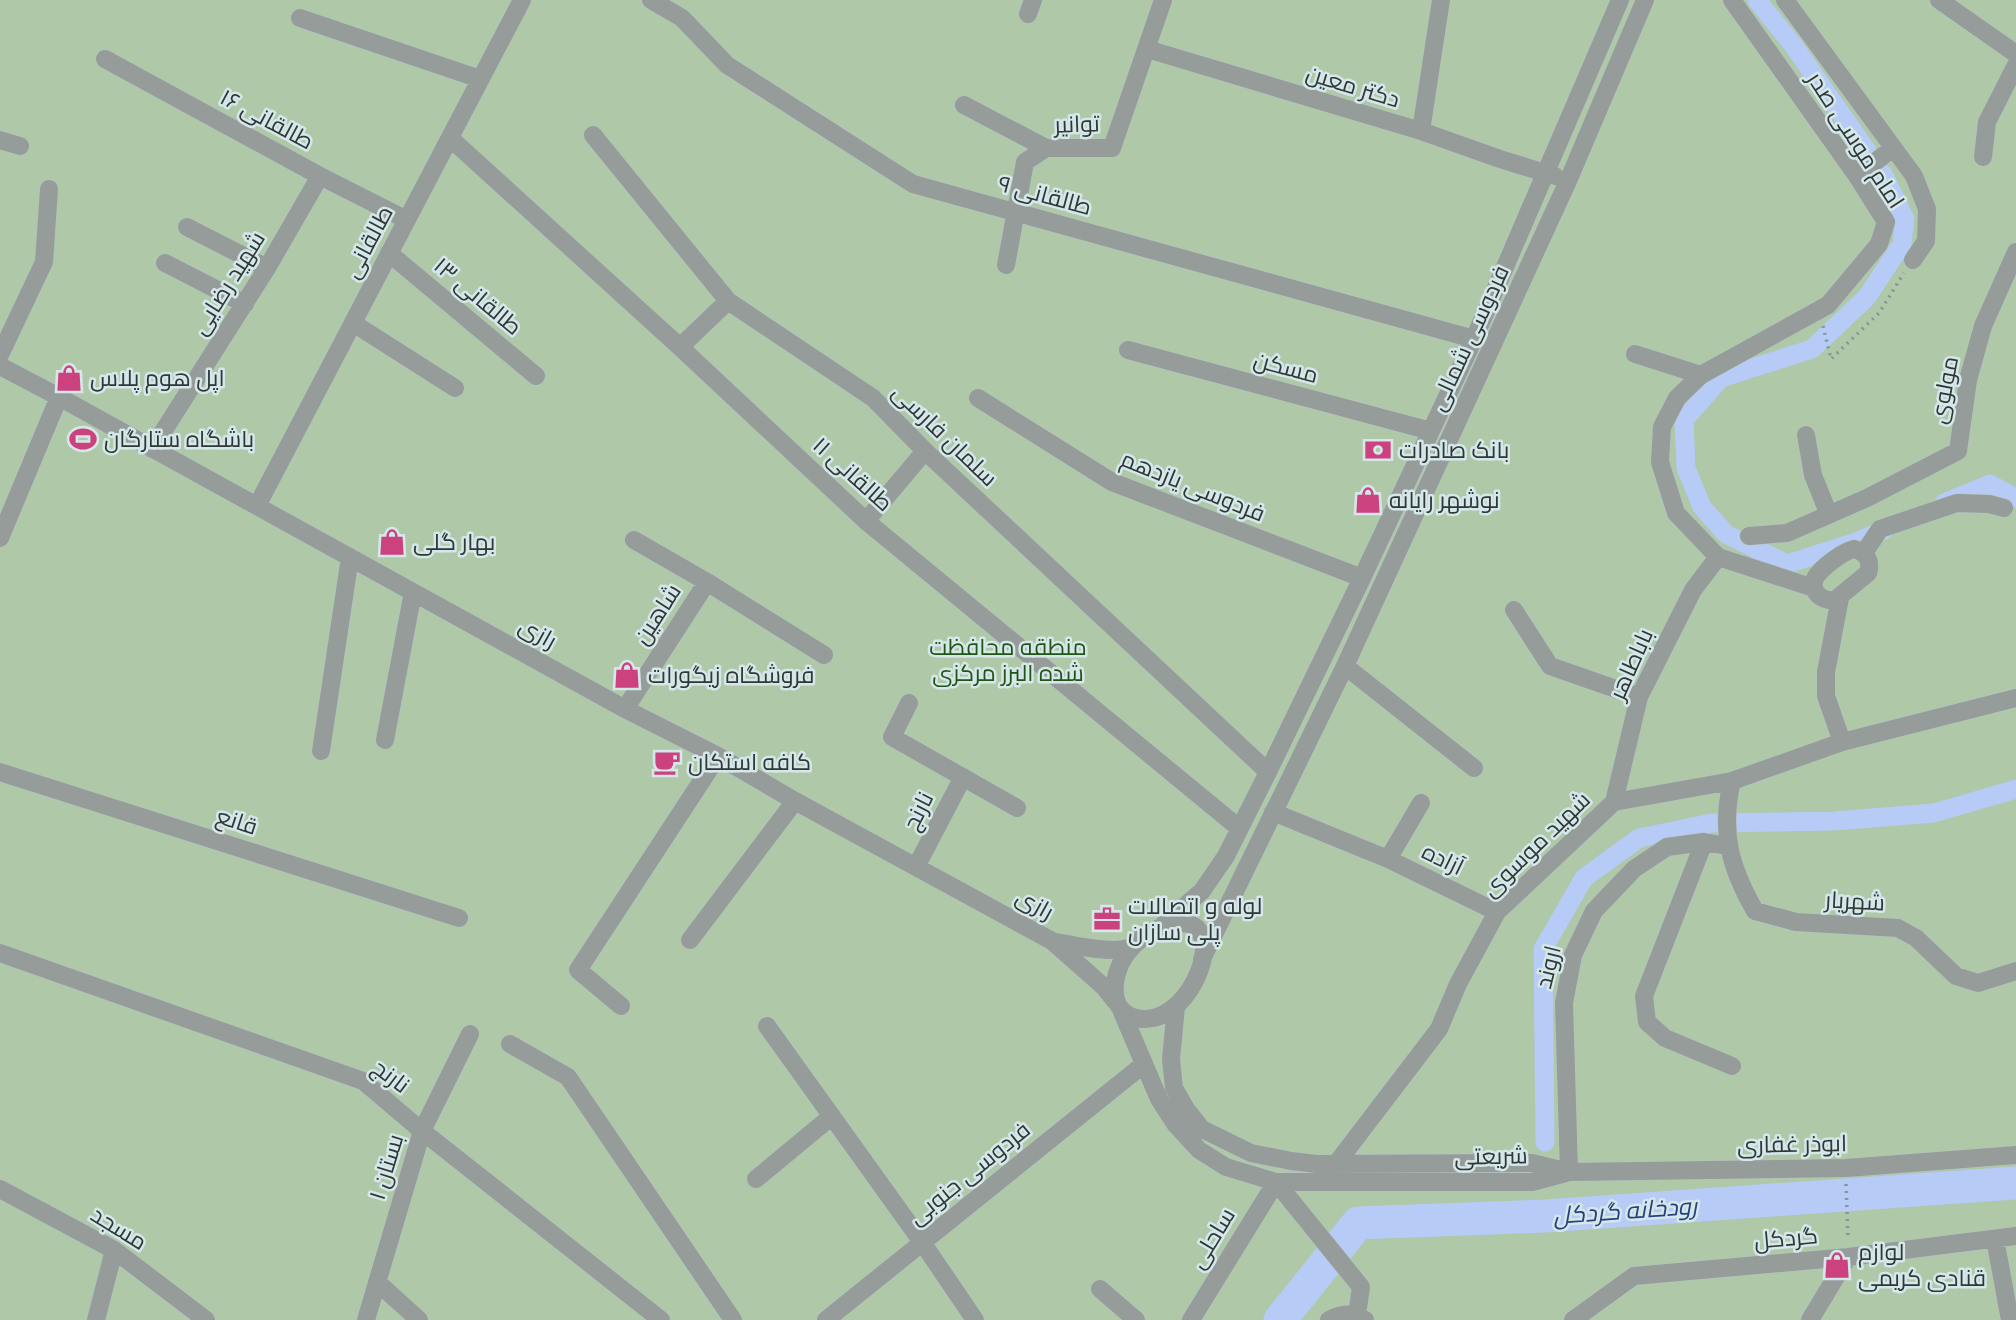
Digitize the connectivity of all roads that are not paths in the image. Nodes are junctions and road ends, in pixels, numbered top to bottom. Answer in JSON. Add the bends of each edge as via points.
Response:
{"nodes":[{"id":1,"x":651,"y":0,"type":"edge"},
{"id":2,"x":1163,"y":0,"type":"edge"},
{"id":3,"x":1441,"y":0,"type":"edge"},
{"id":4,"x":1620,"y":0,"type":"edge"},
{"id":5,"x":1645,"y":0,"type":"edge"},
{"id":6,"x":1732,"y":0,"type":"edge"},
{"id":7,"x":1785,"y":0,"type":"edge"},
{"id":8,"x":1939,"y":0,"type":"edge"},
{"id":9,"x":518,"y":1,"type":"edge"},
{"id":10,"x":300,"y":18,"type":"dead end"},
{"id":11,"x":1147,"y":50,"type":"junction"},
{"id":12,"x":2016,"y":54,"type":"edge"},
{"id":13,"x":105,"y":59,"type":"dead end"},
{"id":14,"x":2016,"y":65,"type":"edge"},
{"id":15,"x":480,"y":79,"type":"junction"},
{"id":16,"x":964,"y":105,"type":"dead end"},
{"id":17,"x":1421,"y":131,"type":"junction"},
{"id":18,"x":593,"y":135,"type":"dead end"},
{"id":19,"x":450,"y":138,"type":"junction"},
{"id":20,"x":0,"y":140,"type":"edge"},
{"id":21,"x":20,"y":145,"type":"dead end"},
{"id":22,"x":1046,"y":148,"type":"junction"},
{"id":23,"x":1893,"y":148,"type":"junction"},
{"id":24,"x":1983,"y":157,"type":"dead end"},
{"id":25,"x":1545,"y":172,"type":"junction"},
{"id":26,"x":320,"y":176,"type":"junction"},
{"id":27,"x":1857,"y":176,"type":"junction"},
{"id":28,"x":1568,"y":181,"type":"junction"},
{"id":29,"x":49,"y":189,"type":"dead end"},
{"id":30,"x":1016,"y":212,"type":"junction"},
{"id":31,"x":407,"y":220,"type":"junction"},
{"id":32,"x":187,"y":228,"type":"dead end"},
{"id":33,"x":2016,"y":252,"type":"edge"},
{"id":34,"x":390,"y":253,"type":"junction"},
{"id":35,"x":1913,"y":260,"type":"road end"},
{"id":36,"x":165,"y":263,"type":"dead end"},
{"id":37,"x":1006,"y":265,"type":"dead end"},
{"id":38,"x":267,"y":268,"type":"junction"},
{"id":39,"x":728,"y":301,"type":"junction"},
{"id":40,"x":245,"y":304,"type":"junction"},
{"id":41,"x":353,"y":323,"type":"junction"},
{"id":42,"x":1474,"y":338,"type":"junction"},
{"id":43,"x":680,"y":347,"type":"junction"},
{"id":44,"x":1128,"y":350,"type":"dead end"},
{"id":45,"x":1635,"y":354,"type":"dead end"},
{"id":46,"x":0,"y":355,"type":"edge"},
{"id":47,"x":0,"y":366,"type":"edge"},
{"id":48,"x":1701,"y":375,"type":"junction"},
{"id":49,"x":536,"y":376,"type":"dead end"},
{"id":50,"x":455,"y":388,"type":"dead end"},
{"id":51,"x":59,"y":397,"type":"junction"},
{"id":52,"x":978,"y":398,"type":"dead end"},
{"id":53,"x":1431,"y":431,"type":"junction"},
{"id":54,"x":1807,"y":435,"type":"dead end"},
{"id":55,"x":152,"y":449,"type":"junction"},
{"id":56,"x":925,"y":451,"type":"junction"},
{"id":57,"x":1867,"y":498,"type":"junction"},
{"id":58,"x":257,"y":506,"type":"junction"},
{"id":59,"x":2004,"y":508,"type":"dead end"},
{"id":60,"x":1829,"y":514,"type":"junction"},
{"id":61,"x":866,"y":521,"type":"junction"},
{"id":62,"x":1880,"y":528,"type":"junction"},
{"id":63,"x":1749,"y":537,"type":"dead end"},
{"id":64,"x":0,"y":538,"type":"edge"},
{"id":65,"x":634,"y":540,"type":"dead end"},
{"id":66,"x":1864,"y":553,"type":"junction"},
{"id":67,"x":350,"y":557,"type":"junction"},
{"id":68,"x":1718,"y":557,"type":"junction"},
{"id":69,"x":1362,"y":578,"type":"junction"},
{"id":70,"x":707,"y":582,"type":"junction"},
{"id":71,"x":1814,"y":588,"type":"junction"},
{"id":72,"x":413,"y":592,"type":"junction"},
{"id":73,"x":1840,"y":598,"type":"junction"},
{"id":74,"x":1514,"y":610,"type":"dead end"},
{"id":75,"x":824,"y":655,"type":"dead end"},
{"id":76,"x":1345,"y":666,"type":"junction"},
{"id":77,"x":1639,"y":697,"type":"junction"},
{"id":78,"x":2016,"y":698,"type":"edge"},
{"id":79,"x":909,"y":704,"type":"dead end"},
{"id":80,"x":625,"y":709,"type":"junction"},
{"id":81,"x":385,"y":740,"type":"dead end"},
{"id":82,"x":1842,"y":742,"type":"junction"},
{"id":83,"x":321,"y":751,"type":"dead end"},
{"id":84,"x":718,"y":756,"type":"junction"},
{"id":85,"x":1474,"y":768,"type":"dead end"},
{"id":86,"x":0,"y":772,"type":"edge"},
{"id":87,"x":1268,"y":772,"type":"junction"},
{"id":88,"x":963,"y":777,"type":"junction"},
{"id":89,"x":1732,"y":781,"type":"junction"},
{"id":90,"x":795,"y":801,"type":"junction"},
{"id":91,"x":1614,"y":802,"type":"junction"},
{"id":92,"x":1421,"y":803,"type":"dead end"},
{"id":93,"x":1017,"y":808,"type":"dead end"},
{"id":94,"x":1273,"y":812,"type":"junction"},
{"id":95,"x":1239,"y":828,"type":"junction"},
{"id":96,"x":1727,"y":840,"type":"junction"},
{"id":97,"x":1704,"y":842,"type":"junction"},
{"id":98,"x":1388,"y":859,"type":"junction"},
{"id":99,"x":916,"y":867,"type":"junction"},
{"id":100,"x":1497,"y":912,"type":"junction"},
{"id":101,"x":459,"y":918,"type":"dead end"},
{"id":102,"x":1157,"y":929,"type":"junction"},
{"id":103,"x":690,"y":940,"type":"dead end"},
{"id":104,"x":1052,"y":941,"type":"junction"},
{"id":105,"x":0,"y":953,"type":"edge"},
{"id":106,"x":1202,"y":958,"type":"junction"},
{"id":107,"x":2016,"y":971,"type":"edge"},
{"id":108,"x":621,"y":1006,"type":"dead end"},
{"id":109,"x":1119,"y":1007,"type":"junction"},
{"id":110,"x":1176,"y":1007,"type":"junction"},
{"id":111,"x":767,"y":1026,"type":"dead end"},
{"id":112,"x":470,"y":1034,"type":"dead end"},
{"id":113,"x":510,"y":1044,"type":"dead end"},
{"id":114,"x":1144,"y":1064,"type":"junction"},
{"id":115,"x":1732,"y":1066,"type":"dead end"},
{"id":116,"x":832,"y":1116,"type":"junction"},
{"id":117,"x":422,"y":1132,"type":"junction"},
{"id":118,"x":2016,"y":1155,"type":"edge"},
{"id":119,"x":1336,"y":1164,"type":"junction"},
{"id":120,"x":1569,"y":1172,"type":"junction"},
{"id":121,"x":756,"y":1180,"type":"dead end"},
{"id":122,"x":1276,"y":1182,"type":"junction"},
{"id":123,"x":0,"y":1189,"type":"edge"},
{"id":124,"x":2016,"y":1236,"type":"edge"},
{"id":125,"x":1995,"y":1239,"type":"junction"},
{"id":126,"x":922,"y":1242,"type":"junction"},
{"id":127,"x":114,"y":1250,"type":"junction"},
{"id":128,"x":1848,"y":1257,"type":"junction"},
{"id":129,"x":377,"y":1282,"type":"junction"},
{"id":130,"x":1100,"y":1289,"type":"dead end"},
{"id":131,"x":837,"y":1316,"type":"edge"},
{"id":132,"x":1361,"y":1318,"type":"edge"},
{"id":133,"x":96,"y":1320,"type":"edge"},
{"id":134,"x":206,"y":1320,"type":"edge"},
{"id":135,"x":366,"y":1320,"type":"edge"},
{"id":136,"x":419,"y":1320,"type":"edge"},
{"id":137,"x":661,"y":1320,"type":"edge"},
{"id":138,"x":733,"y":1320,"type":"edge"},
{"id":139,"x":975,"y":1320,"type":"edge"},
{"id":140,"x":1136,"y":1320,"type":"edge"},
{"id":141,"x":1191,"y":1320,"type":"edge"},
{"id":142,"x":1329,"y":1320,"type":"edge"},
{"id":143,"x":1573,"y":1320,"type":"edge"},
{"id":144,"x":1810,"y":1320,"type":"edge"},
{"id":145,"x":2010,"y":1320,"type":"edge"}],
"edges":[{"from":1,"to":30,"type":"street","name":"طالقانی ۹","via":[[682,18],[727,65],[914,184]]},
{"from":2,"to":11,"type":"street","name":"توانیر"},
{"from":3,"to":17,"type":"street"},
{"from":4,"to":25,"type":"street","name":"فردوسی شمالی"},
{"from":5,"to":28,"type":"street","name":"فردوسی شمالی"},
{"from":6,"to":27,"type":"street","name":"امام موسی صدر"},
{"from":7,"to":23,"type":"street"},
{"from":8,"to":12,"type":"street"},
{"from":9,"to":15,"type":"street","name":"طالقانی"},
{"from":10,"to":15,"type":"street"},
{"from":11,"to":17,"type":"street","name":"دکتر معین"},
{"from":11,"to":22,"type":"street","name":"توانیر","via":[[1112,148]]},
{"from":13,"to":26,"type":"street","name":"طالقانی ۱۶"},
{"from":14,"to":24,"type":"street","via":[[1987,122]]},
{"from":15,"to":19,"type":"street","name":"طالقانی"},
{"from":16,"to":22,"type":"street"},
{"from":17,"to":25,"type":"street","name":"دکتر معین"},
{"from":18,"to":39,"type":"street","name":"سلمان فارسی"},
{"from":19,"to":31,"type":"street","name":"طالقانی"},
{"from":19,"to":43,"type":"street","name":"طالقانی ۱۱"},
{"from":20,"to":21,"type":"street"},
{"from":22,"to":30,"type":"street","name":"توانیر","via":[[1025,162]]},
{"from":23,"to":27,"type":"street"},
{"from":23,"to":35,"type":"street","via":[[1914,176],[1927,209],[1926,241]]},
{"from":25,"to":28,"type":"street","name":"دکتر معین"},
{"from":25,"to":42,"type":"street","name":"فردوسی شمالی"},
{"from":26,"to":31,"type":"street","name":"طالقانی ۱۶"},
{"from":26,"to":38,"type":"street","name":"شهید رضایی"},
{"from":27,"to":48,"type":"street","name":"امام موسی صدر","via":[[1886,222],[1879,244],[1828,305]]},
{"from":28,"to":76,"type":"street","name":"فردوسی شمالی"},
{"from":29,"to":46,"type":"street","via":[[44,262]]},
{"from":30,"to":37,"type":"street","name":"توانیر"},
{"from":30,"to":42,"type":"street","name":"طالقانی ۹"},
{"from":31,"to":34,"type":"street","name":"طالقانی"},
{"from":32,"to":38,"type":"street"},
{"from":33,"to":57,"type":"street","name":"مولوی","via":[[1983,326],[1968,380],[1958,451]]},
{"from":34,"to":41,"type":"street","name":"طالقانی"},
{"from":34,"to":49,"type":"street","name":"طالقانی ۱۳"},
{"from":36,"to":40,"type":"street"},
{"from":38,"to":40,"type":"street","name":"شهید رضایی"},
{"from":39,"to":43,"type":"street"},
{"from":39,"to":56,"type":"street","name":"سلمان فارسی","via":[[873,398]]},
{"from":40,"to":55,"type":"street","name":"شهید رضایی"},
{"from":41,"to":50,"type":"street"},
{"from":41,"to":58,"type":"street","name":"طالقانی"},
{"from":42,"to":53,"type":"street","name":"فردوسی شمالی"},
{"from":43,"to":61,"type":"street","name":"طالقانی ۱۱"},
{"from":44,"to":53,"type":"street","name":"مسکن"},
{"from":45,"to":48,"type":"street"},
{"from":47,"to":51,"type":"street","name":"رازی"},
{"from":48,"to":68,"type":"street","name":"امام موسی صدر","via":[[1677,398],[1662,427],[1660,462],[1676,513]]},
{"from":51,"to":55,"type":"street","name":"رازی"},
{"from":51,"to":64,"type":"street"},
{"from":52,"to":69,"type":"street","name":"فردوسی یازدهم","via":[[1112,482]]},
{"from":53,"to":69,"type":"street","name":"فردوسی شمالی"},
{"from":54,"to":60,"type":"street","via":[[1813,475]]},
{"from":55,"to":58,"type":"street","name":"رازی"},
{"from":56,"to":61,"type":"street"},
{"from":56,"to":87,"type":"street","name":"سلمان فارسی"},
{"from":57,"to":60,"type":"street"},
{"from":57,"to":62,"type":"street"},
{"from":58,"to":67,"type":"street","name":"رازی"},
{"from":59,"to":62,"type":"street","via":[[1957,503]]},
{"from":60,"to":63,"type":"street","via":[[1787,533]]},
{"from":61,"to":95,"type":"street","name":"طالقانی ۱۱"},
{"from":62,"to":66,"type":"street"},
{"from":65,"to":70,"type":"street"},
{"from":66,"to":71,"type":"street","via":[[1854,549],[1844,553],[1818,574]]},
{"from":66,"to":73,"type":"street","via":[[1870,562],[1868,573]]},
{"from":67,"to":72,"type":"street","name":"رازی"},
{"from":67,"to":83,"type":"street"},
{"from":68,"to":71,"type":"street","name":"امام موسی صدر"},
{"from":68,"to":77,"type":"street","name":"باباطاهر","via":[[1693,590]]},
{"from":69,"to":87,"type":"street","name":"فردوسی شمالی"},
{"from":70,"to":75,"type":"street"},
{"from":70,"to":80,"type":"street","name":"شاهین"},
{"from":71,"to":73,"type":"street","name":"امام موسی صدر","via":[[1824,600]]},
{"from":72,"to":80,"type":"street","name":"رازی"},
{"from":72,"to":81,"type":"street"},
{"from":73,"to":82,"type":"street","via":[[1826,696]]},
{"from":74,"to":77,"type":"street","via":[[1550,666]]},
{"from":76,"to":85,"type":"street"},
{"from":76,"to":94,"type":"street","name":"فردوسی شمالی"},
{"from":77,"to":91,"type":"street","name":"باباطاهر"},
{"from":78,"to":82,"type":"street","name":"شهید موسوی"},
{"from":79,"to":88,"type":"street","via":[[892,737]]},
{"from":80,"to":84,"type":"street","name":"رازی"},
{"from":82,"to":89,"type":"street","name":"شهید موسوی"},
{"from":84,"to":90,"type":"street","name":"رازی"},
{"from":84,"to":108,"type":"street","via":[[578,970]]},
{"from":86,"to":101,"type":"street","name":"قانع"},
{"from":87,"to":95,"type":"street","name":"فردوسی شمالی"},
{"from":88,"to":93,"type":"street"},
{"from":88,"to":99,"type":"street","name":"نارنج"},
{"from":89,"to":91,"type":"street","name":"شهید موسوی"},
{"from":89,"to":96,"type":"street"},
{"from":90,"to":99,"type":"street","name":"رازی"},
{"from":90,"to":103,"type":"street"},
{"from":91,"to":100,"type":"street","name":"شهید موسوی"},
{"from":92,"to":98,"type":"street","name":"آزاده"},
{"from":94,"to":98,"type":"street"},
{"from":94,"to":106,"type":"street","name":"فردوسی شمالی"},
{"from":95,"to":102,"type":"street","name":"فردوسی شمالی","via":[[1202,891]]},
{"from":96,"to":97,"type":"street","name":"اروند"},
{"from":96,"to":107,"type":"street","name":"شهریار","via":[[1741,886],[1755,911],[1796,922],[1898,928],[1916,938],[1956,976],[1978,983]]},
{"from":97,"to":115,"type":"street","via":[[1644,996],[1647,1021],[1665,1038]]},
{"from":97,"to":120,"type":"street","name":"اروند","via":[[1667,847],[1634,869],[1594,911],[1573,955],[1564,1003]]},
{"from":98,"to":100,"type":"street","name":"آزاده"},
{"from":99,"to":104,"type":"street","name":"رازی"},
{"from":100,"to":119,"type":"street","name":"شهید موسوی","via":[[1439,1029]]},
{"from":102,"to":104,"type":"street","via":[[1128,948]]},
{"from":102,"to":106,"type":"street","via":[[1191,924],[1200,931]]},
{"from":102,"to":109,"type":"street","via":[[1137,942],[1117,971],[1114,985]]},
{"from":104,"to":109,"type":"street","via":[[1096,978]]},
{"from":105,"to":117,"type":"street","name":"نارنج","via":[[363,1081]]},
{"from":106,"to":110,"type":"street","name":"فردوسی شمالی","via":[[1191,989]]},
{"from":109,"to":110,"type":"street","via":[[1137,1018],[1151,1018]]},
{"from":109,"to":114,"type":"street","name":"شریعتی"},
{"from":110,"to":119,"type":"street","name":"شریعتی","via":[[1171,1059],[1174,1088],[1202,1129],[1251,1153]]},
{"from":111,"to":116,"type":"street"},
{"from":112,"to":117,"type":"street","name":"بستان ۱"},
{"from":113,"to":138,"type":"street","via":[[568,1077]]},
{"from":114,"to":122,"type":"street","name":"شریعتی","via":[[1159,1099],[1199,1150],[1226,1167]]},
{"from":114,"to":126,"type":"street","name":"فردوسی جنوبی"},
{"from":116,"to":121,"type":"street"},
{"from":116,"to":126,"type":"street"},
{"from":117,"to":129,"type":"street","name":"بستان ۱"},
{"from":117,"to":137,"type":"street","name":"نارنج"},
{"from":118,"to":120,"type":"street","name":"ابوذر غفاری","via":[[1846,1168]]},
{"from":119,"to":120,"type":"street","name":"شریعتی","via":[[1532,1163]]},
{"from":120,"to":122,"type":"street","name":"شریعتی","via":[[1532,1182]]},
{"from":122,"to":132,"type":"street","via":[[1361,1287]]},
{"from":122,"to":141,"type":"street","name":"ساحلی"},
{"from":123,"to":127,"type":"street","name":"مسجد"},
{"from":124,"to":125,"type":"street","name":"گردکل"},
{"from":125,"to":128,"type":"street","name":"گردکل"},
{"from":125,"to":145,"type":"street"},
{"from":126,"to":131,"type":"street","name":"فردوسی جنوبی"},
{"from":126,"to":139,"type":"street"},
{"from":127,"to":133,"type":"street"},
{"from":127,"to":134,"type":"street","name":"مسجد"},
{"from":128,"to":143,"type":"street","name":"گردکل","via":[[1634,1276]]},
{"from":128,"to":144,"type":"street"},
{"from":129,"to":135,"type":"street","name":"بستان ۱"},
{"from":129,"to":136,"type":"street"},
{"from":130,"to":140,"type":"street"},
{"from":132,"to":142,"type":"street","via":[[1337,1315]]}]}
